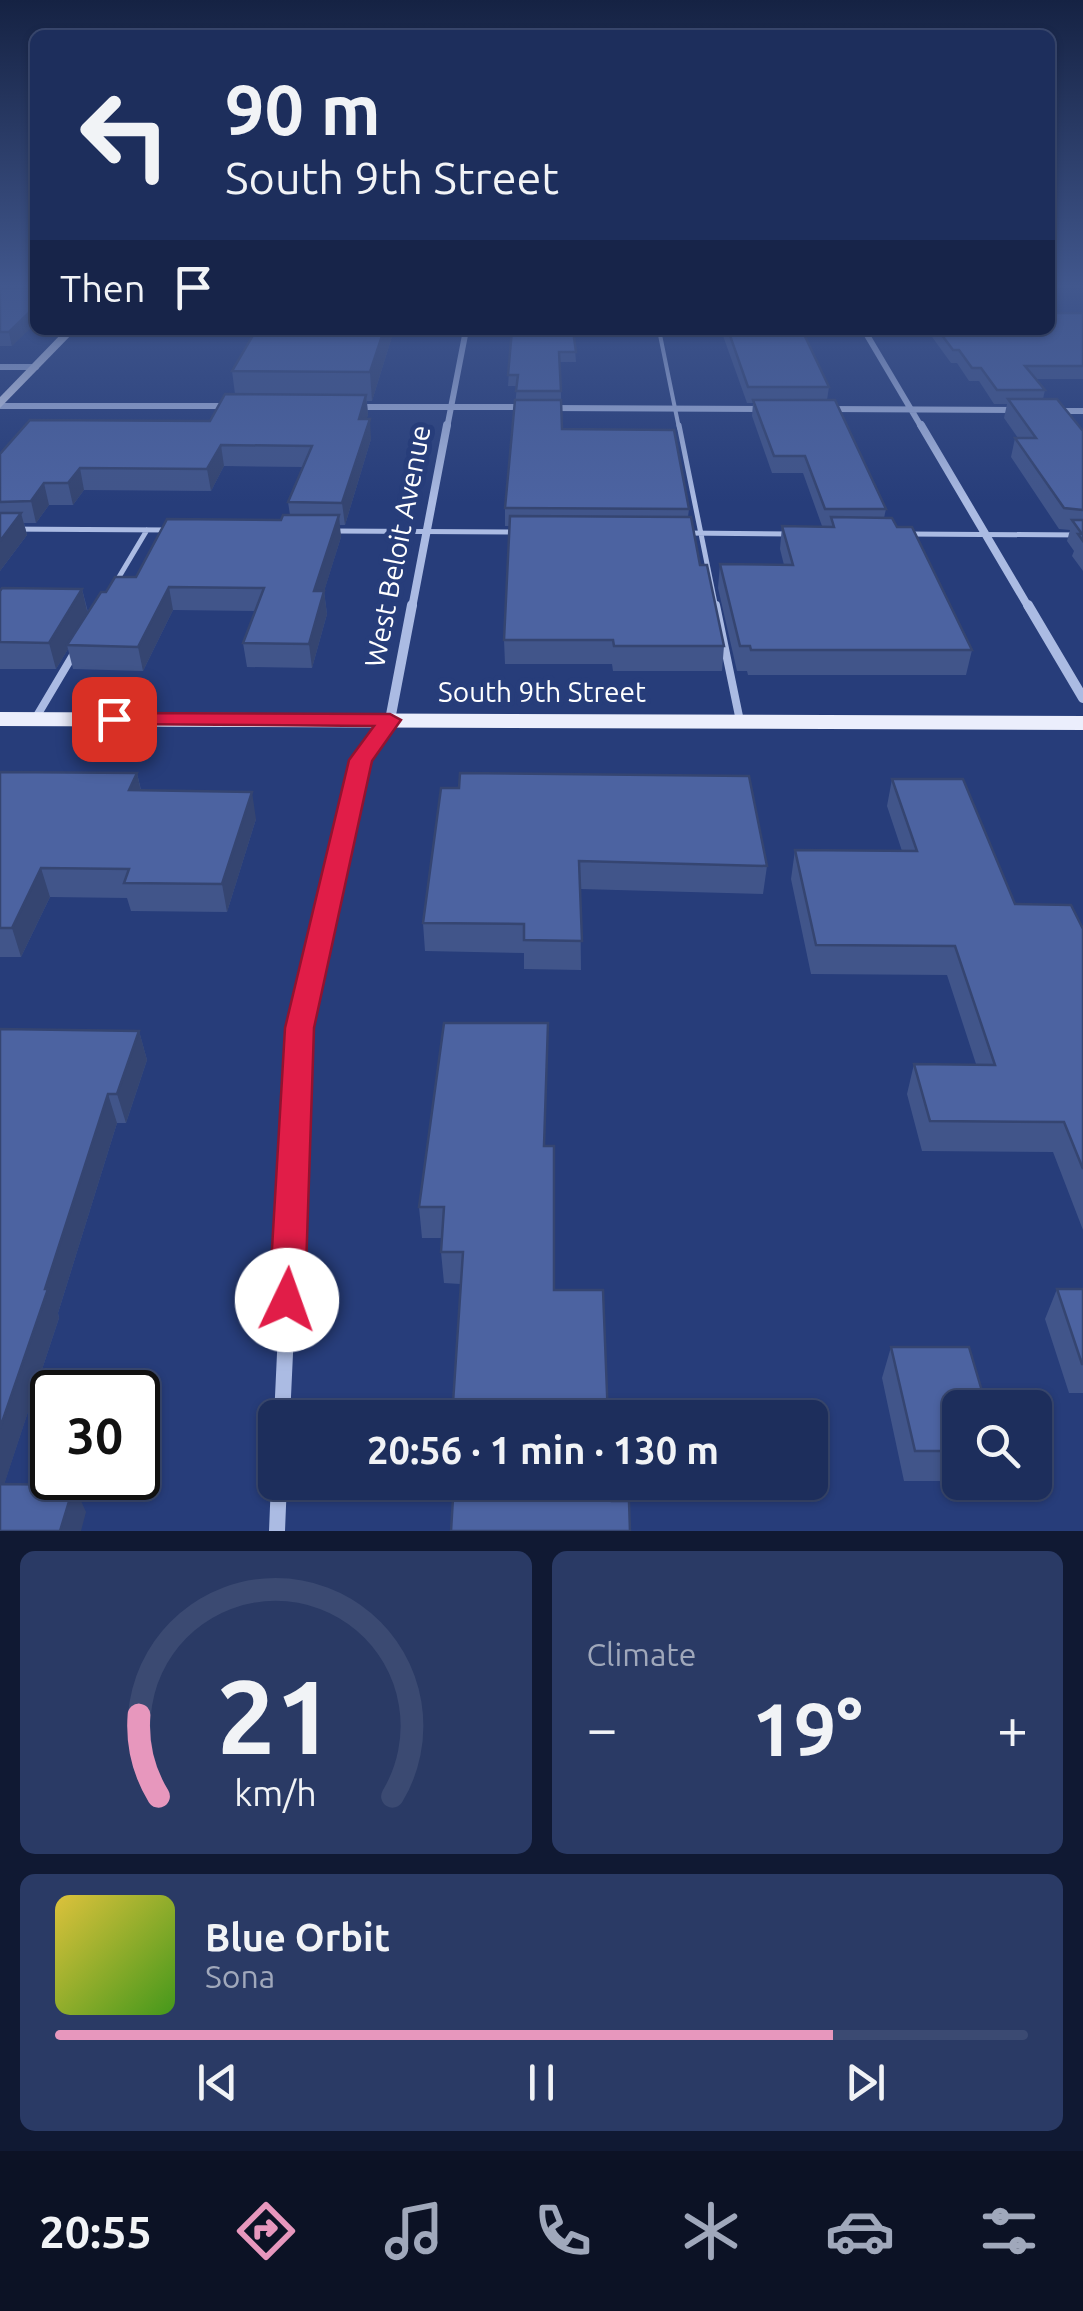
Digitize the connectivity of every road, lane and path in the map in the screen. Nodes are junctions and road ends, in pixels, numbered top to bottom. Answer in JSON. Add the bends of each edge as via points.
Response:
{"nodes":[{"id":1,"x":43,"y":359,"type":"edge"},
{"id":2,"x":461,"y":359,"type":"edge"},
{"id":3,"x":665,"y":359,"type":"edge"},
{"id":4,"x":882,"y":359,"type":"edge"},
{"id":5,"x":0,"y":367,"type":"edge"},
{"id":6,"x":36,"y":367,"type":"junction"},
{"id":7,"x":0,"y":405,"type":"edge"},
{"id":8,"x":236,"y":406,"type":"edge"},
{"id":9,"x":334,"y":406,"type":"edge"},
{"id":10,"x":453,"y":407,"type":"junction"},
{"id":11,"x":676,"y":408,"type":"junction"},
{"id":12,"x":774,"y":409,"type":"edge"},
{"id":13,"x":814,"y":409,"type":"edge"},
{"id":14,"x":912,"y":410,"type":"junction"},
{"id":15,"x":1026,"y":410,"type":"edge"},
{"id":16,"x":1045,"y":410,"type":"edge"},
{"id":17,"x":1083,"y":411,"type":"edge"},
{"id":18,"x":0,"y":529,"type":"edge"},
{"id":19,"x":147,"y":530,"type":"junction"},
{"id":20,"x":184,"y":530,"type":"edge"},
{"id":21,"x":315,"y":531,"type":"edge"},
{"id":22,"x":428,"y":532,"type":"junction"},
{"id":23,"x":526,"y":532,"type":"edge"},
{"id":24,"x":682,"y":533,"type":"edge"},
{"id":25,"x":702,"y":533,"type":"junction"},
{"id":26,"x":796,"y":534,"type":"edge"},
{"id":27,"x":892,"y":534,"type":"edge"},
{"id":28,"x":986,"y":535,"type":"junction"},
{"id":29,"x":1083,"y":535,"type":"edge"},
{"id":30,"x":106,"y":599,"type":"edge"},
{"id":31,"x":86,"y":633,"type":"edge"},
{"id":32,"x":1083,"y":698,"type":"edge"},
{"id":33,"x":0,"y":718,"type":"edge"},
{"id":34,"x":34,"y":719,"type":"junction"},
{"id":35,"x":390,"y":720,"type":"junction"},
{"id":36,"x":740,"y":722,"type":"junction"},
{"id":37,"x":1083,"y":723,"type":"edge"},
{"id":38,"x":283,"y":1400,"type":"edge"},
{"id":39,"x":278,"y":1500,"type":"edge"},
{"id":40,"x":277,"y":1531,"type":"edge"}],
"edges":[{"from":1,"to":6,"type":"street"},
{"from":2,"to":10,"type":"street","name":"West Beloit Avenue"},
{"from":3,"to":11,"type":"lane"},
{"from":4,"to":14,"type":"street"},
{"from":5,"to":6,"type":"street"},
{"from":6,"to":7,"type":"street"},
{"from":7,"to":8,"type":"street"},
{"from":9,"to":10,"type":"street"},
{"from":10,"to":11,"type":"street"},
{"from":10,"to":22,"type":"street","name":"West Beloit Avenue"},
{"from":11,"to":12,"type":"street"},
{"from":11,"to":25,"type":"lane"},
{"from":13,"to":14,"type":"street"},
{"from":14,"to":15,"type":"street"},
{"from":14,"to":28,"type":"street"},
{"from":16,"to":17,"type":"street"},
{"from":18,"to":19,"type":"lane"},
{"from":19,"to":20,"type":"lane"},
{"from":19,"to":30,"type":"lane"},
{"from":21,"to":22,"type":"lane"},
{"from":22,"to":23,"type":"lane"},
{"from":22,"to":35,"type":"street","name":"West Beloit Avenue"},
{"from":24,"to":25,"type":"lane"},
{"from":25,"to":26,"type":"lane"},
{"from":25,"to":36,"type":"lane"},
{"from":27,"to":28,"type":"lane"},
{"from":28,"to":29,"type":"lane"},
{"from":28,"to":32,"type":"street"},
{"from":31,"to":34,"type":"lane"},
{"from":33,"to":34,"type":"main road","name":"South 9th Street"},
{"from":34,"to":35,"type":"main road","name":"South 9th Street"},
{"from":35,"to":36,"type":"main road","name":"South 9th Street"},
{"from":35,"to":38,"type":"street","name":"West Beloit Avenue","via":[[360,760],[300,1028]]},
{"from":36,"to":37,"type":"main road","name":"South 9th Street"},
{"from":39,"to":40,"type":"street"}]}
